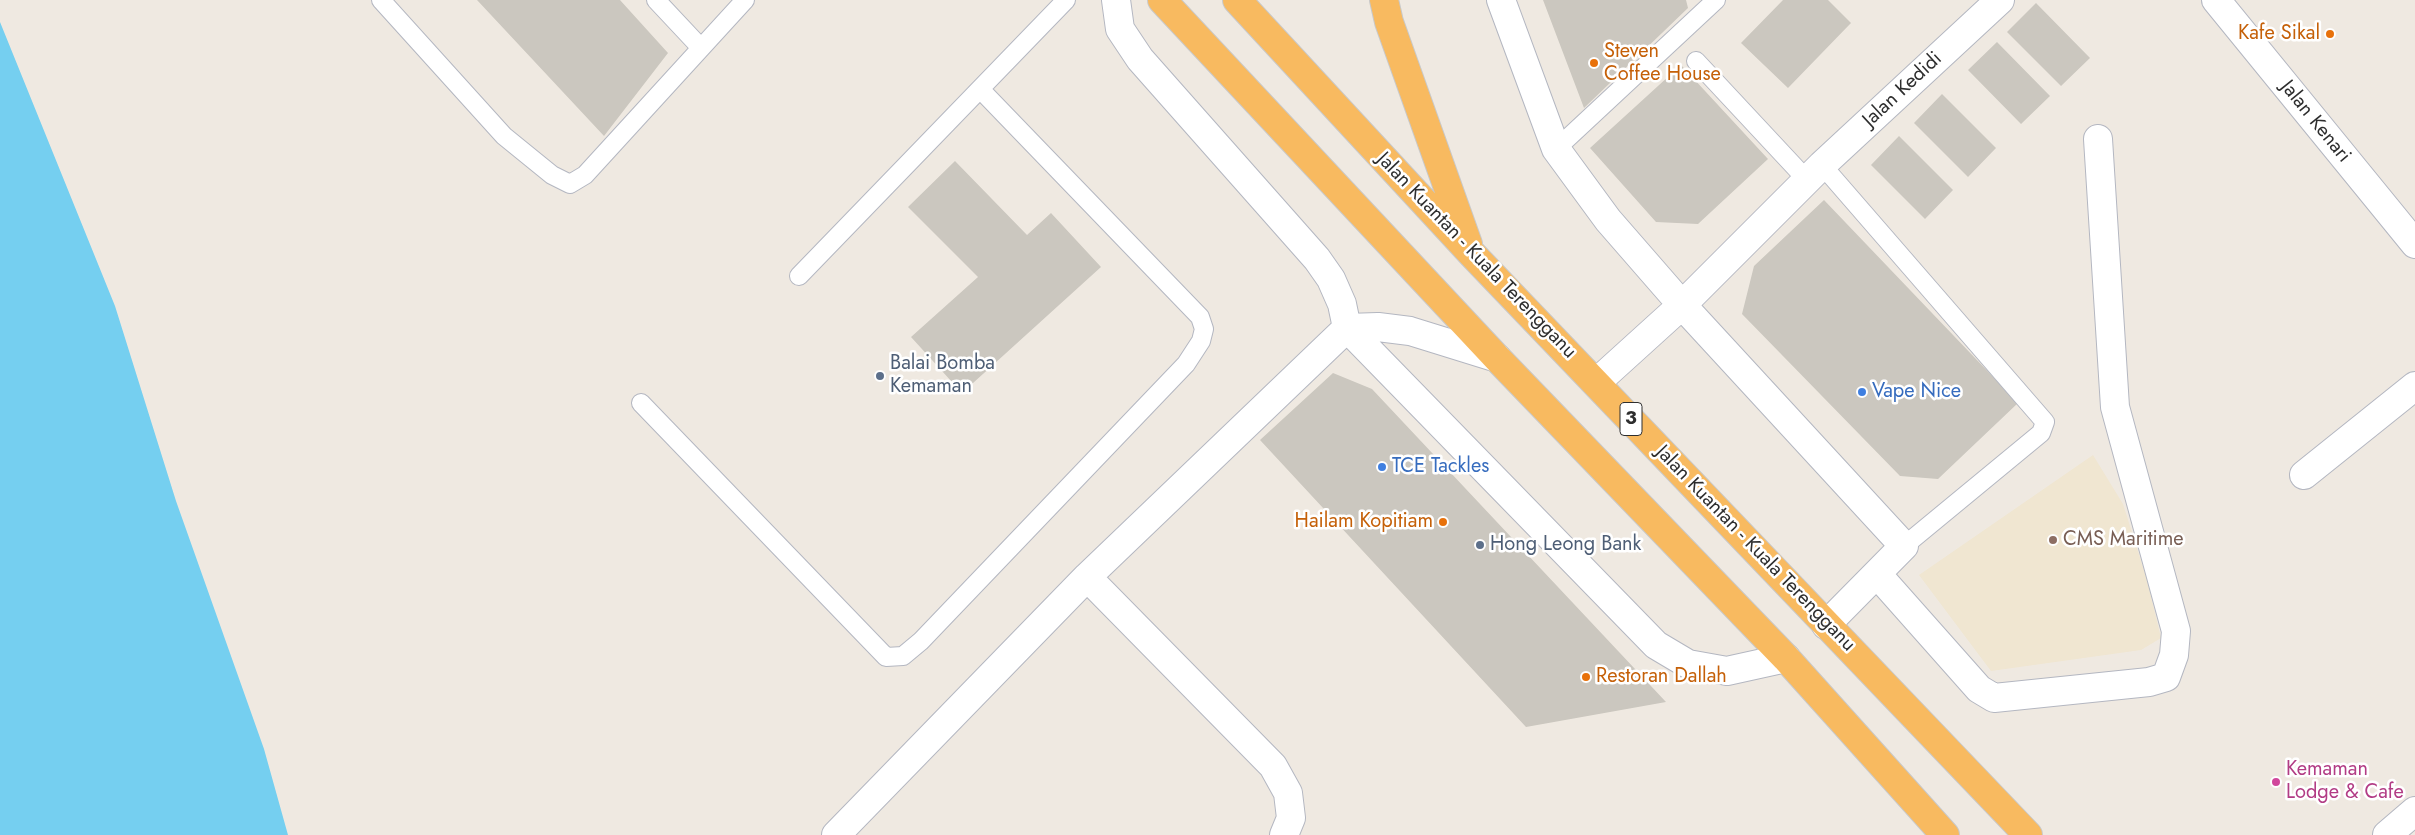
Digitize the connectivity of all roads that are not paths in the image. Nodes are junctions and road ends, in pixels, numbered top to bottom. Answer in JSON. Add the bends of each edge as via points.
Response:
{"nodes":[{"id":1,"x":381,"y":0,"type":"edge"},
{"id":2,"x":656,"y":0,"type":"edge"},
{"id":3,"x":746,"y":0,"type":"edge"},
{"id":4,"x":1066,"y":0,"type":"edge"},
{"id":5,"x":1116,"y":0,"type":"edge"},
{"id":6,"x":1162,"y":0,"type":"edge"},
{"id":7,"x":1237,"y":0,"type":"edge"},
{"id":8,"x":1384,"y":0,"type":"edge"},
{"id":9,"x":1501,"y":0,"type":"edge"},
{"id":10,"x":1716,"y":0,"type":"edge"},
{"id":11,"x":2000,"y":0,"type":"edge"},
{"id":12,"x":2216,"y":0,"type":"edge"},
{"id":13,"x":701,"y":48,"type":"junction"},
{"id":14,"x":1696,"y":61,"type":"dead end"},
{"id":15,"x":980,"y":90,"type":"junction"},
{"id":16,"x":2098,"y":139,"type":"dead end"},
{"id":17,"x":1556,"y":149,"type":"junction"},
{"id":18,"x":1814,"y":173,"type":"junction"},
{"id":19,"x":2415,"y":244,"type":"edge"},
{"id":20,"x":1472,"y":254,"type":"junction"},
{"id":21,"x":800,"y":276,"type":"dead end"},
{"id":22,"x":1682,"y":305,"type":"junction"},
{"id":23,"x":1347,"y":328,"type":"junction"},
{"id":24,"x":1497,"y":358,"type":"junction"},
{"id":25,"x":1597,"y":382,"type":"junction"},
{"id":26,"x":2415,"y":386,"type":"edge"},
{"id":27,"x":641,"y":403,"type":"dead end"},
{"id":28,"x":2304,"y":475,"type":"dead end"},
{"id":29,"x":1904,"y":546,"type":"junction"},
{"id":30,"x":1877,"y":574,"type":"junction"},
{"id":31,"x":1087,"y":577,"type":"junction"},
{"id":32,"x":1826,"y":625,"type":"junction"},
{"id":33,"x":1786,"y":658,"type":"junction"},
{"id":34,"x":2415,"y":811,"type":"edge"},
{"id":35,"x":836,"y":835,"type":"edge"},
{"id":36,"x":1284,"y":835,"type":"edge"},
{"id":37,"x":1945,"y":835,"type":"edge"},
{"id":38,"x":2028,"y":835,"type":"edge"},
{"id":39,"x":2387,"y":835,"type":"edge"}],
"edges":[{"from":1,"to":13,"type":"lane","via":[[504,136],[552,175],[570,184],[585,175]]},
{"from":2,"to":13,"type":"lane"},
{"from":3,"to":13,"type":"lane"},
{"from":4,"to":15,"type":"lane"},
{"from":5,"to":23,"type":"street","via":[[1120,29],[1140,60],[1317,259],[1331,279],[1342,304]]},
{"from":6,"to":24,"type":"highway"},
{"from":7,"to":20,"type":"highway","name":"Jalan Kuantan - Kuala Terengganu","number":"3"},
{"from":8,"to":20,"type":"highway"},
{"from":9,"to":17,"type":"street"},
{"from":10,"to":17,"type":"lane"},
{"from":11,"to":18,"type":"street","name":"Jalan Kedidi"},
{"from":12,"to":19,"type":"street","name":"Jalan Kenari"},
{"from":14,"to":18,"type":"lane"},
{"from":15,"to":21,"type":"lane"},
{"from":15,"to":27,"type":"lane","via":[[1200,317],[1204,329],[1201,341],[1186,364],[921,641],[903,656],[886,657]]},
{"from":16,"to":30,"type":"street","via":[[2115,407],[2176,631],[2174,655],[2166,677],[2149,682],[1994,698],[1979,689]]},
{"from":17,"to":22,"type":"street","via":[[1608,220]]},
{"from":18,"to":22,"type":"street","name":"Jalan Kedidi"},
{"from":18,"to":29,"type":"lane","via":[[2045,422],[2041,433]]},
{"from":20,"to":25,"type":"highway","name":"Jalan Kuantan - Kuala Terengganu","number":"3"},
{"from":22,"to":25,"type":"street","name":"Jalan Kedidi"},
{"from":22,"to":29,"type":"street"},
{"from":23,"to":24,"type":"street","via":[[1410,331]]},
{"from":23,"to":31,"type":"street"},
{"from":23,"to":33,"type":"street","via":[[1656,645],[1688,664],[1727,671]]},
{"from":24,"to":33,"type":"highway"},
{"from":25,"to":32,"type":"highway","name":"Jalan Kuantan - Kuala Terengganu","number":"3"},
{"from":26,"to":28,"type":"street"},
{"from":29,"to":30,"type":"street"},
{"from":30,"to":32,"type":"street"},
{"from":31,"to":35,"type":"street"},
{"from":31,"to":36,"type":"street","via":[[1272,766],[1288,792],[1291,818]]},
{"from":32,"to":38,"type":"highway","name":"Jalan Kuantan - Kuala Terengganu","number":"3"},
{"from":33,"to":37,"type":"highway"},
{"from":34,"to":39,"type":"street"}]}
